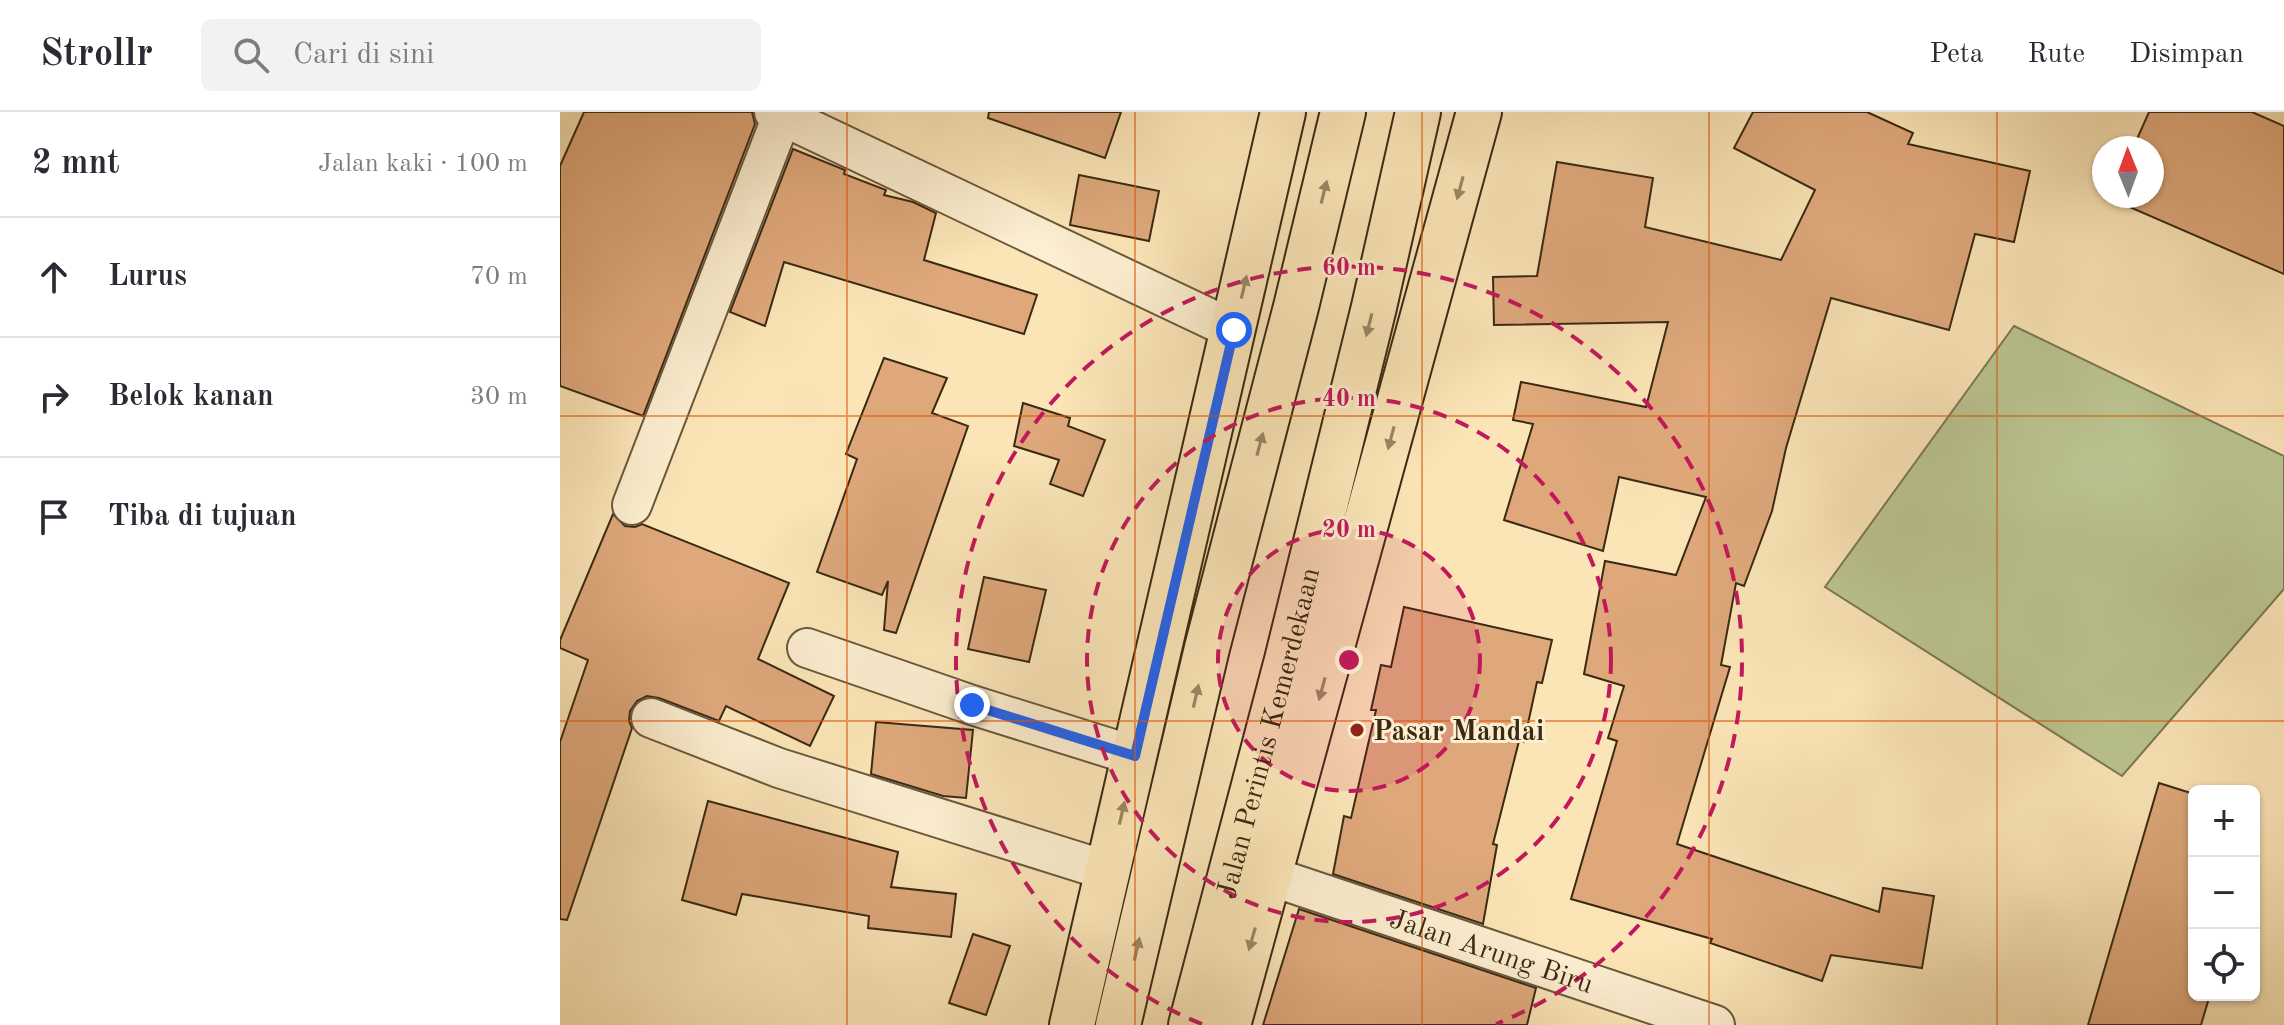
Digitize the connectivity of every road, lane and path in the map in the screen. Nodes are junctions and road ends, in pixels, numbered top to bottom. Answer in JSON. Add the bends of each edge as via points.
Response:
{"nodes":[{"id":1,"x":1283,"y":112,"type":"edge"},
{"id":2,"x":1343,"y":112,"type":"edge"},
{"id":3,"x":1418,"y":112,"type":"edge"},
{"id":4,"x":1479,"y":112,"type":"edge"},
{"id":5,"x":778,"y":114,"type":"edge"},
{"id":6,"x":1234,"y":330,"type":"junction"},
{"id":7,"x":632,"y":505,"type":"dead end"},
{"id":8,"x":807,"y":648,"type":"dead end"},
{"id":9,"x":651,"y":718,"type":"dead end"},
{"id":10,"x":1135,"y":756,"type":"junction"},
{"id":11,"x":1108,"y":871,"type":"junction"},
{"id":12,"x":1270,"y":876,"type":"junction"},
{"id":13,"x":1072,"y":1025,"type":"edge"},
{"id":14,"x":1118,"y":1025,"type":"edge"},
{"id":15,"x":1191,"y":1025,"type":"edge"},
{"id":16,"x":1228,"y":1025,"type":"edge"},
{"id":17,"x":1715,"y":1025,"type":"edge"}],
"edges":[{"from":6,"to":1,"type":"main road","one_way":true},
{"from":14,"to":2,"type":"main road","one_way":true},
{"from":3,"to":15,"type":"main road","name":"Jalan Perintis Kemerdekaan","one_way":true,"via":[[1295,629]]},
{"from":4,"to":12,"type":"main road","name":"Jalan Perintis Kemerdekaan","one_way":true},
{"from":5,"to":6,"type":"street"},
{"from":5,"to":7,"type":"street"},
{"from":6,"to":10,"type":"main road"},
{"from":8,"to":10,"type":"street"},
{"from":9,"to":11,"type":"street","via":[[779,768]]},
{"from":11,"to":10,"type":"main road","one_way":true},
{"from":11,"to":13,"type":"main road"},
{"from":12,"to":16,"type":"main road","name":"Jalan Perintis Kemerdekaan","one_way":true},
{"from":12,"to":17,"type":"street","name":"Jalan Arung Biru"}]}
